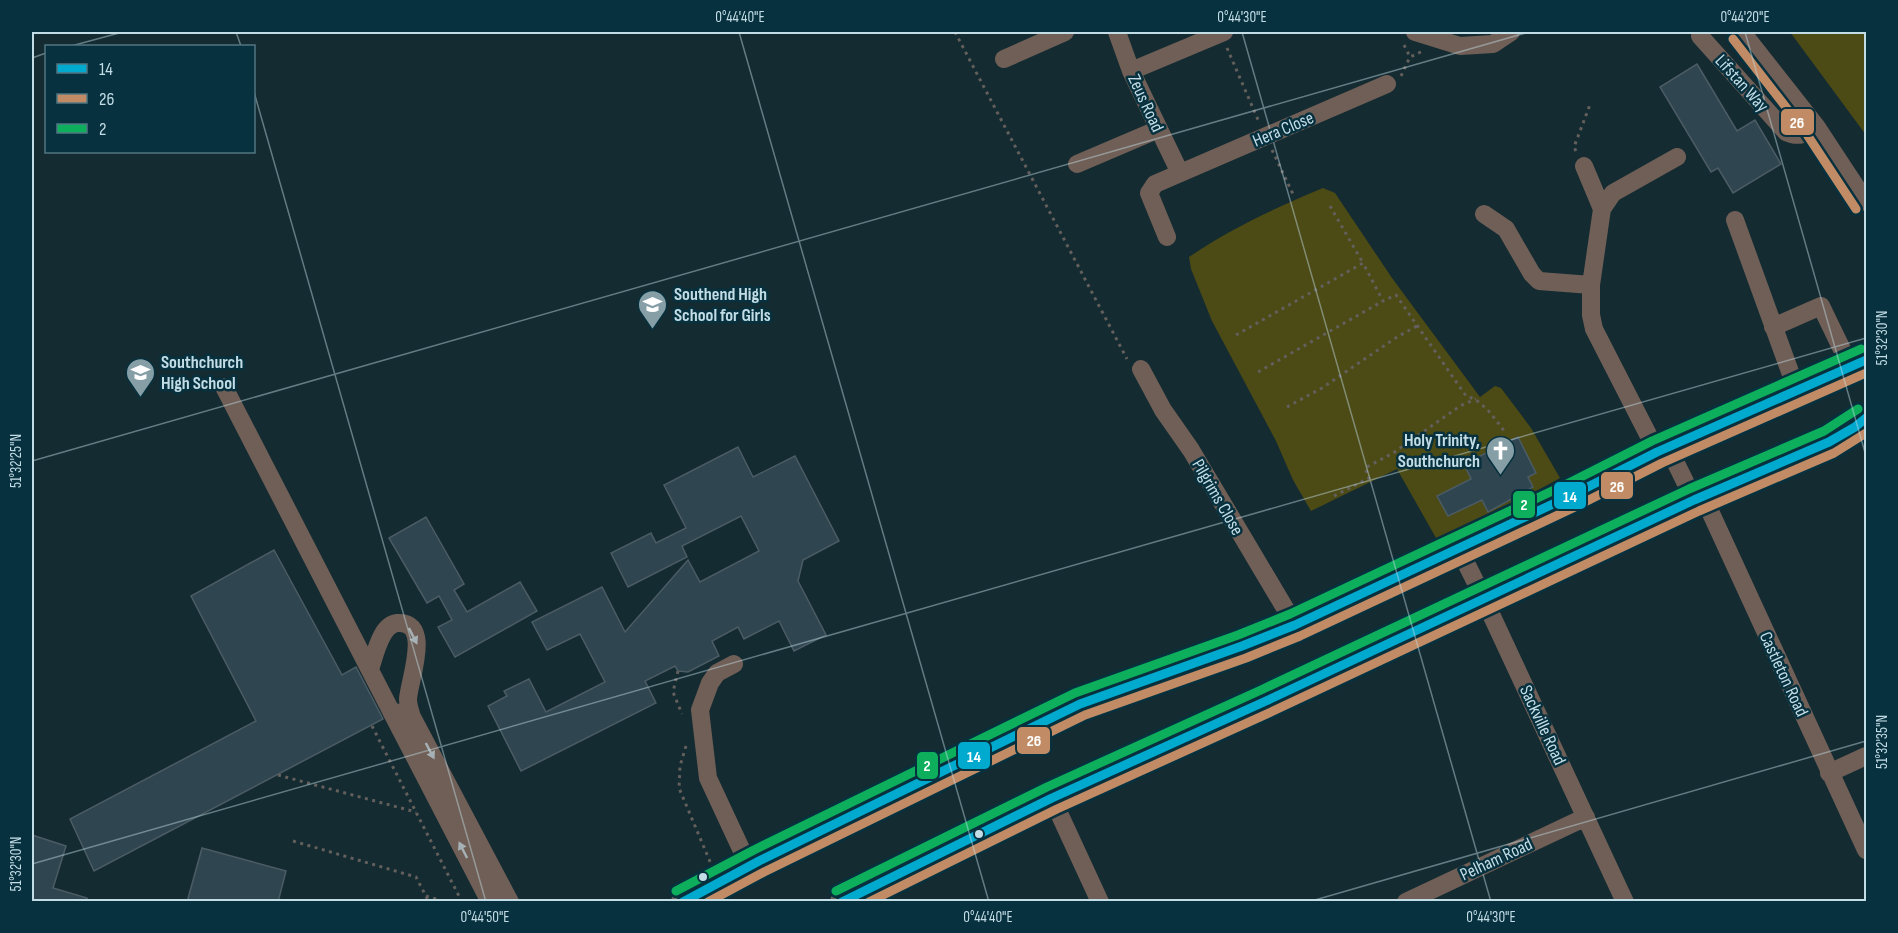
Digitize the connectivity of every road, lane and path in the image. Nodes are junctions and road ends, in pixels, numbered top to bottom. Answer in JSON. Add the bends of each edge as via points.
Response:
{"nodes":[{"id":1,"x":954,"y":32,"type":"edge"},
{"id":2,"x":1065,"y":32,"type":"edge"},
{"id":3,"x":1117,"y":32,"type":"edge"},
{"id":4,"x":1222,"y":32,"type":"edge"},
{"id":5,"x":1511,"y":32,"type":"edge"},
{"id":6,"x":1742,"y":32,"type":"edge"},
{"id":7,"x":1423,"y":34,"type":"edge"},
{"id":8,"x":1700,"y":36,"type":"dead end"},
{"id":9,"x":1004,"y":59,"type":"dead end"},
{"id":10,"x":1131,"y":71,"type":"junction"},
{"id":11,"x":1387,"y":84,"type":"joint"},
{"id":12,"x":1591,"y":102,"type":"dead end"},
{"id":13,"x":1816,"y":126,"type":"junction"},
{"id":14,"x":1159,"y":129,"type":"junction"},
{"id":15,"x":1266,"y":136,"type":"junction"},
{"id":16,"x":1677,"y":157,"type":"dead end"},
{"id":17,"x":1077,"y":164,"type":"dead end"},
{"id":18,"x":1584,"y":166,"type":"joint"},
{"id":19,"x":1180,"y":173,"type":"junction"},
{"id":20,"x":1293,"y":194,"type":"dead end"},
{"id":21,"x":1866,"y":202,"type":"edge"},
{"id":22,"x":1330,"y":206,"type":"dead end"},
{"id":23,"x":1602,"y":209,"type":"junction"},
{"id":24,"x":1484,"y":214,"type":"dead end"},
{"id":25,"x":1736,"y":220,"type":"dead end"},
{"id":26,"x":1167,"y":237,"type":"dead end"},
{"id":27,"x":1363,"y":263,"type":"junction"},
{"id":28,"x":1591,"y":285,"type":"junction"},
{"id":29,"x":1383,"y":301,"type":"junction"},
{"id":30,"x":1418,"y":325,"type":"junction"},
{"id":31,"x":1773,"y":327,"type":"junction"},
{"id":32,"x":1236,"y":335,"type":"dead end"},
{"id":33,"x":1858,"y":364,"type":"edge"},
{"id":34,"x":1141,"y":369,"type":"joint"},
{"id":35,"x":1258,"y":372,"type":"dead end"},
{"id":36,"x":224,"y":387,"type":"dead end"},
{"id":37,"x":1797,"y":391,"type":"junction"},
{"id":38,"x":1476,"y":399,"type":"junction"},
{"id":39,"x":1287,"y":407,"type":"dead end"},
{"id":40,"x":1866,"y":418,"type":"edge"},
{"id":41,"x":1505,"y":432,"type":"dead end"},
{"id":42,"x":1663,"y":449,"type":"junction"},
{"id":43,"x":1334,"y":496,"type":"dead end"},
{"id":44,"x":1698,"y":498,"type":"junction"},
{"id":45,"x":1459,"y":549,"type":"junction"},
{"id":46,"x":1483,"y":597,"type":"junction"},
{"id":47,"x":1295,"y":625,"type":"junction"},
{"id":48,"x":734,"y":663,"type":"dead end"},
{"id":49,"x":370,"y":669,"type":"junction"},
{"id":50,"x":392,"y":711,"type":"junction"},
{"id":51,"x":412,"y":717,"type":"junction"},
{"id":52,"x":372,"y":726,"type":"dead end"},
{"id":53,"x":1866,"y":756,"type":"edge"},
{"id":54,"x":1829,"y":773,"type":"junction"},
{"id":55,"x":278,"y":775,"type":"dead end"},
{"id":56,"x":1052,"y":798,"type":"junction"},
{"id":57,"x":416,"y":812,"type":"junction"},
{"id":58,"x":1586,"y":817,"type":"junction"},
{"id":59,"x":293,"y":841,"type":"dead end"},
{"id":60,"x":1866,"y":850,"type":"edge"},
{"id":61,"x":749,"y":866,"type":"junction"},
{"id":62,"x":426,"y":896,"type":"junction"},
{"id":63,"x":429,"y":902,"type":"edge"},
{"id":64,"x":446,"y":902,"type":"edge"},
{"id":65,"x":462,"y":902,"type":"edge"},
{"id":66,"x":490,"y":902,"type":"edge"},
{"id":67,"x":510,"y":902,"type":"edge"},
{"id":68,"x":682,"y":902,"type":"edge"},
{"id":69,"x":841,"y":902,"type":"edge"},
{"id":70,"x":1100,"y":902,"type":"edge"},
{"id":71,"x":1406,"y":902,"type":"edge"},
{"id":72,"x":1624,"y":902,"type":"edge"}],
"edges":[{"from":1,"to":34,"type":"path","via":[[1125,357]]},
{"from":2,"to":9,"type":"street"},
{"from":3,"to":10,"type":"street","name":"Zeus Road"},
{"from":4,"to":10,"type":"street"},
{"from":4,"to":15,"type":"path"},
{"from":5,"to":7,"type":"street","via":[[1493,44],[1460,46]]},
{"from":6,"to":13,"type":"street","name":"Lifstan Way"},
{"from":7,"to":11,"type":"path","via":[[1424,50],[1410,57],[1400,78]]},
{"from":8,"to":13,"type":"street","name":"Lifstan Way","via":[[1786,132],[1795,136],[1806,134]]},
{"from":10,"to":14,"type":"street","name":"Zeus Road"},
{"from":11,"to":15,"type":"street","name":"Hera Close"},
{"from":12,"to":18,"type":"path","via":[[1574,147]]},
{"from":13,"to":21,"type":"street","name":"Lifstan Way"},
{"from":14,"to":17,"type":"street"},
{"from":14,"to":19,"type":"street","name":"Zeus Road"},
{"from":15,"to":19,"type":"street","name":"Hera Close"},
{"from":15,"to":20,"type":"path"},
{"from":16,"to":23,"type":"street","via":[[1613,193]]},
{"from":18,"to":23,"type":"street"},
{"from":19,"to":26,"type":"street","name":"Hera Close","via":[[1155,184],[1149,193]]},
{"from":22,"to":27,"type":"path"},
{"from":23,"to":28,"type":"street","name":"Castleton Road"},
{"from":24,"to":28,"type":"street","via":[[1506,229],[1539,281]]},
{"from":25,"to":31,"type":"street"},
{"from":27,"to":29,"type":"path"},
{"from":27,"to":32,"type":"path"},
{"from":28,"to":42,"type":"street","name":"Castleton Road","via":[[1594,329]]},
{"from":29,"to":30,"type":"path","via":[[1396,295]]},
{"from":29,"to":35,"type":"path"},
{"from":30,"to":38,"type":"path","via":[[1466,396]]},
{"from":30,"to":39,"type":"path"},
{"from":31,"to":33,"type":"street","via":[[1821,306]]},
{"from":31,"to":37,"type":"street"},
{"from":33,"to":37,"type":"main road"},
{"from":34,"to":47,"type":"street","name":"Pilgrims Close"},
{"from":36,"to":49,"type":"street"},
{"from":37,"to":42,"type":"main road"},
{"from":38,"to":41,"type":"path"},
{"from":38,"to":43,"type":"path","via":[[1460,405],[1394,453],[1365,468],[1369,478]]},
{"from":40,"to":44,"type":"main road","via":[[1829,442]]},
{"from":42,"to":44,"type":"street","name":"Castleton Road"},
{"from":42,"to":45,"type":"main road"},
{"from":44,"to":46,"type":"main road"},
{"from":44,"to":54,"type":"street","name":"Castleton Road"},
{"from":45,"to":46,"type":"street","name":"Sackville Road"},
{"from":45,"to":47,"type":"main road"},
{"from":46,"to":56,"type":"main road"},
{"from":46,"to":58,"type":"street","name":"Sackville Road"},
{"from":47,"to":61,"type":"main road","via":[[1250,645],[1080,704]]},
{"from":48,"to":61,"type":"street","via":[[717,673],[700,710],[708,778]]},
{"from":49,"to":50,"type":"street"},
{"from":49,"to":51,"type":"street","one_way":true,"via":[[389,626],[407,625],[418,645],[408,700]]},
{"from":50,"to":51,"type":"street"},
{"from":66,"to":50,"type":"street","one_way":true},
{"from":51,"to":67,"type":"street","one_way":true},
{"from":52,"to":57,"type":"path"},
{"from":53,"to":54,"type":"street"},
{"from":54,"to":60,"type":"street","name":"Castleton Road"},
{"from":55,"to":57,"type":"path"},
{"from":56,"to":69,"type":"main road"},
{"from":56,"to":70,"type":"street"},
{"from":57,"to":65,"type":"path"},
{"from":58,"to":71,"type":"street","name":"Pelham Road"},
{"from":58,"to":72,"type":"street","name":"Sackville Road"},
{"from":59,"to":62,"type":"path","via":[[416,877]]},
{"from":61,"to":68,"type":"main road"},
{"from":62,"to":63,"type":"path"},
{"from":62,"to":64,"type":"path"}]}
